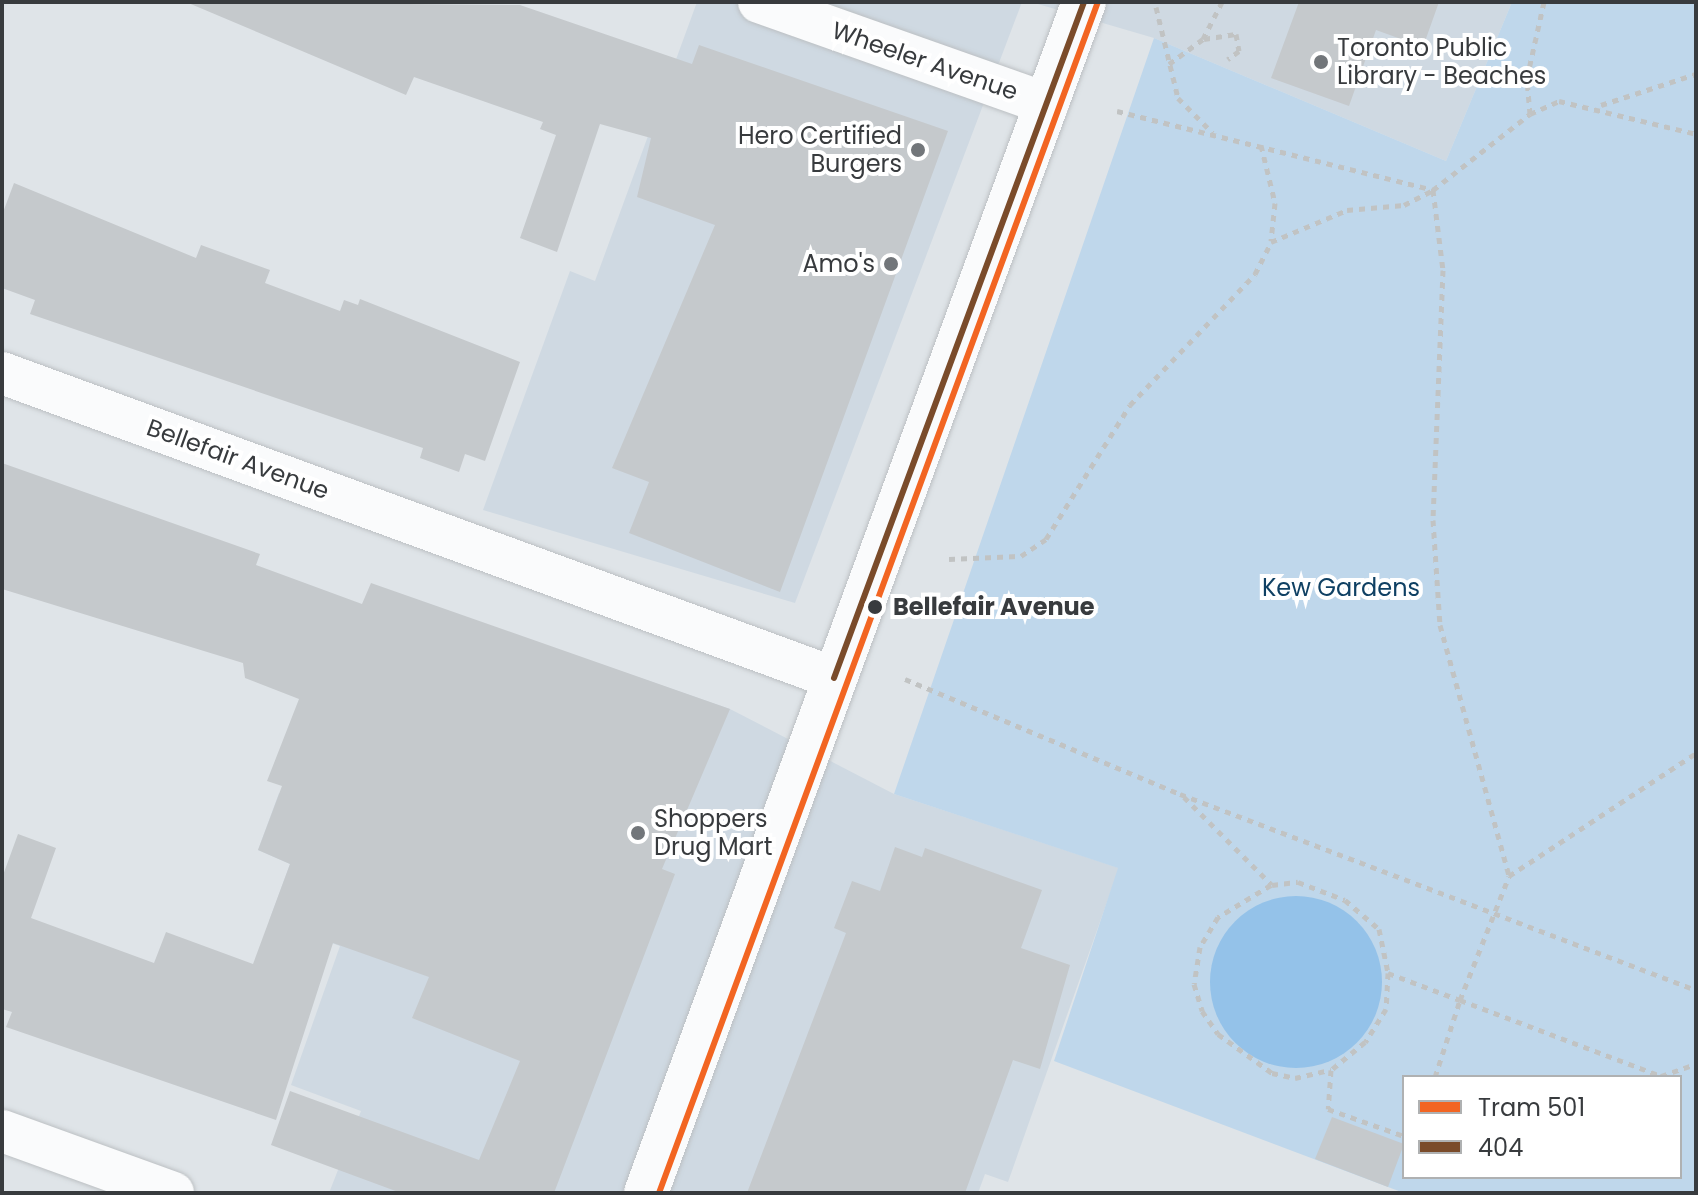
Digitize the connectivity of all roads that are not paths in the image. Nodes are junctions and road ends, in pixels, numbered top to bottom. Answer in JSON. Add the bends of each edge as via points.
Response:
{"nodes":[{"id":1,"x":759,"y":2,"type":"edge"},
{"id":2,"x":1084,"y":2,"type":"edge"},
{"id":3,"x":1047,"y":104,"type":"junction"},
{"id":4,"x":2,"y":373,"type":"edge"},
{"id":5,"x":834,"y":678,"type":"junction"},
{"id":6,"x":2,"y":1131,"type":"edge"},
{"id":7,"x":173,"y":1193,"type":"edge"},
{"id":8,"x":646,"y":1193,"type":"edge"}],
"edges":[{"from":1,"to":3,"type":"street","name":"Wheeler Avenue"},
{"from":2,"to":3,"type":"main road"},
{"from":3,"to":5,"type":"main road"},
{"from":4,"to":5,"type":"street","name":"Bellefair Avenue"},
{"from":5,"to":8,"type":"main road"},
{"from":6,"to":7,"type":"street"}]}
